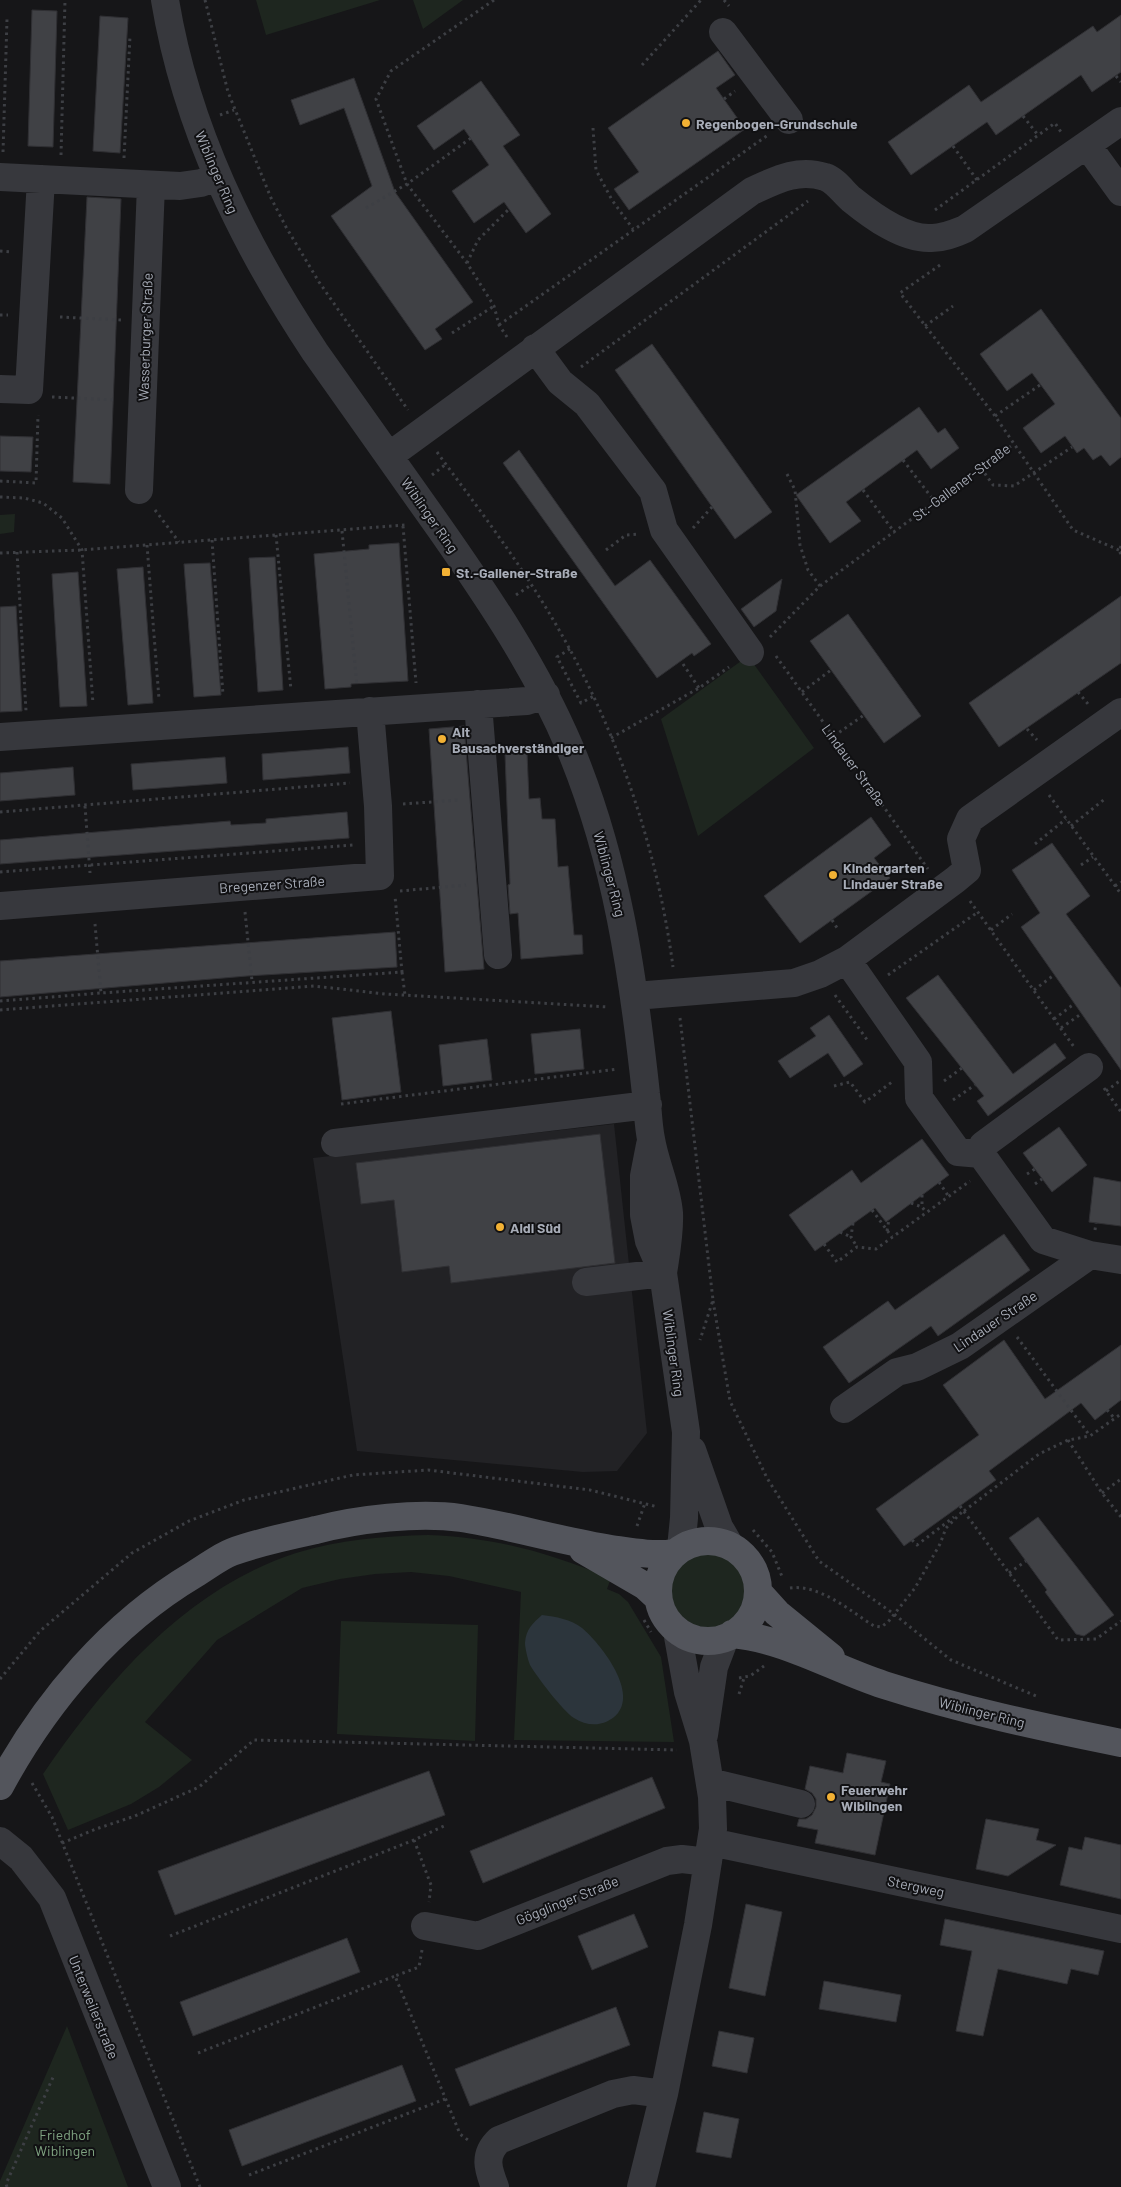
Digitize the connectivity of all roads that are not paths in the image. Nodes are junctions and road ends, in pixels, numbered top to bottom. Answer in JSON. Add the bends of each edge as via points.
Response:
{"nodes":[{"id":1,"x":165,"y":0,"type":"edge"},
{"id":2,"x":723,"y":32,"type":"dead end"},
{"id":3,"x":789,"y":120,"type":"road end"},
{"id":4,"x":1121,"y":121,"type":"edge"},
{"id":5,"x":1082,"y":148,"type":"junction"},
{"id":6,"x":1,"y":177,"type":"edge"},
{"id":7,"x":217,"y":177,"type":"junction"},
{"id":8,"x":51,"y":180,"type":"junction"},
{"id":9,"x":151,"y":184,"type":"junction"},
{"id":10,"x":1121,"y":192,"type":"edge"},
{"id":11,"x":528,"y":353,"type":"junction"},
{"id":12,"x":0,"y":390,"type":"edge"},
{"id":13,"x":389,"y":456,"type":"junction"},
{"id":14,"x":139,"y":490,"type":"road end"},
{"id":15,"x":758,"y":647,"type":"road end"},
{"id":16,"x":546,"y":695,"type":"junction"},
{"id":17,"x":478,"y":704,"type":"junction"},
{"id":18,"x":364,"y":711,"type":"junction"},
{"id":19,"x":1121,"y":712,"type":"edge"},
{"id":20,"x":0,"y":737,"type":"edge"},
{"id":21,"x":0,"y":906,"type":"edge"},
{"id":22,"x":498,"y":955,"type":"dead end"},
{"id":23,"x":847,"y":960,"type":"junction"},
{"id":24,"x":636,"y":1002,"type":"junction"},
{"id":25,"x":1089,"y":1067,"type":"road end"},
{"id":26,"x":648,"y":1105,"type":"junction"},
{"id":27,"x":335,"y":1143,"type":"dead end"},
{"id":28,"x":986,"y":1160,"type":"junction"},
{"id":29,"x":1090,"y":1255,"type":"junction"},
{"id":30,"x":1121,"y":1260,"type":"edge"},
{"id":31,"x":663,"y":1274,"type":"junction"},
{"id":32,"x":586,"y":1282,"type":"dead end"},
{"id":33,"x":844,"y":1409,"type":"dead end"},
{"id":34,"x":686,"y":1432,"type":"junction"},
{"id":35,"x":738,"y":1536,"type":"junction"},
{"id":36,"x":569,"y":1542,"type":"junction"},
{"id":37,"x":677,"y":1550,"type":"junction"},
{"id":38,"x":758,"y":1592,"type":"junction"},
{"id":39,"x":649,"y":1605,"type":"junction"},
{"id":40,"x":666,"y":1634,"type":"junction"},
{"id":41,"x":729,"y":1636,"type":"junction"},
{"id":42,"x":846,"y":1669,"type":"junction"},
{"id":43,"x":1121,"y":1743,"type":"edge"},
{"id":44,"x":704,"y":1745,"type":"junction"},
{"id":45,"x":710,"y":1782,"type":"junction"},
{"id":46,"x":0,"y":1786,"type":"edge"},
{"id":47,"x":801,"y":1804,"type":"dead end"},
{"id":48,"x":0,"y":1841,"type":"edge"},
{"id":49,"x":710,"y":1852,"type":"junction"},
{"id":50,"x":425,"y":1926,"type":"road end"},
{"id":51,"x":1121,"y":1929,"type":"edge"},
{"id":52,"x":664,"y":2094,"type":"junction"},
{"id":53,"x":167,"y":2187,"type":"edge"},
{"id":54,"x":495,"y":2187,"type":"edge"},
{"id":55,"x":641,"y":2187,"type":"edge"}],
"edges":[{"from":1,"to":7,"type":"street","name":"Wiblinger Ring","via":[[183,78]]},
{"from":2,"to":3,"type":"street"},
{"from":4,"to":5,"type":"street"},
{"from":5,"to":10,"type":"street"},
{"from":5,"to":11,"type":"street","via":[[965,229],[932,239],[914,236],[891,226],[852,200],[826,177],[807,174],[784,176],[752,191]]},
{"from":6,"to":8,"type":"street"},
{"from":7,"to":9,"type":"street","via":[[188,185]]},
{"from":7,"to":13,"type":"street","name":"Wiblinger Ring","via":[[248,243],[292,318]]},
{"from":8,"to":9,"type":"street"},
{"from":8,"to":12,"type":"street","via":[[33,316],[34,394]]},
{"from":9,"to":14,"type":"street","name":"Wasserburger Straße"},
{"from":11,"to":13,"type":"street"},
{"from":11,"to":15,"type":"street","via":[[587,404],[654,491],[664,530],[724,611]]},
{"from":13,"to":16,"type":"street","name":"Wiblinger Ring","via":[[492,604]]},
{"from":16,"to":17,"type":"street","via":[[527,701]]},
{"from":16,"to":24,"type":"street","name":"Wiblinger Ring","via":[[570,748],[603,842],[620,909]]},
{"from":17,"to":18,"type":"street"},
{"from":17,"to":22,"type":"street"},
{"from":18,"to":20,"type":"street"},
{"from":18,"to":21,"type":"street","name":"Bregenzer Straße","via":[[376,793],[380,876]]},
{"from":19,"to":23,"type":"street","via":[[970,819],[960,839],[967,870]]},
{"from":23,"to":24,"type":"street","via":[[794,983]]},
{"from":23,"to":28,"type":"street","via":[[918,1062],[919,1098],[958,1152]]},
{"from":24,"to":26,"type":"street","name":"Wiblinger Ring"},
{"from":25,"to":28,"type":"street","via":[[983,1145]]},
{"from":26,"to":27,"type":"street"},
{"from":26,"to":31,"type":"street","name":"Wiblinger Ring","via":[[651,1141],[644,1176],[644,1215],[649,1241]]},
{"from":28,"to":29,"type":"street","via":[[1043,1240]]},
{"from":29,"to":30,"type":"street"},
{"from":29,"to":33,"type":"street","name":"Lindauer Straße","via":[[960,1346],[917,1367],[894,1374]]},
{"from":31,"to":32,"type":"street"},
{"from":31,"to":34,"type":"street","name":"Wiblinger Ring"},
{"from":34,"to":35,"type":"street","name":"Wiblinger Ring","via":[[719,1527]]},
{"from":34,"to":37,"type":"street","name":"Wiblinger Ring","via":[[684,1518]]},
{"from":35,"to":37,"type":"main road","via":[[704,1540]]},
{"from":35,"to":38,"type":"main road","via":[[742,1554],[753,1567]]},
{"from":36,"to":37,"type":"main road","via":[[649,1554]]},
{"from":36,"to":39,"type":"main road","via":[[644,1586]]},
{"from":36,"to":46,"type":"main road","via":[[497,1524],[419,1517],[344,1523],[230,1552],[165,1592],[89,1660],[58,1698]]},
{"from":37,"to":39,"type":"main road","via":[[660,1572]]},
{"from":38,"to":41,"type":"main road","via":[[751,1617],[740,1630]]},
{"from":38,"to":42,"type":"main road","name":"Wiblinger Ring","via":[[777,1612]]},
{"from":39,"to":40,"type":"main road","via":[[662,1612]]},
{"from":40,"to":41,"type":"main road","via":[[699,1641]]},
{"from":40,"to":44,"type":"street"},
{"from":41,"to":42,"type":"main road","name":"Wiblinger Ring","via":[[754,1637]]},
{"from":41,"to":44,"type":"street","via":[[714,1666]]},
{"from":42,"to":43,"type":"main road","name":"Wiblinger Ring","via":[[882,1684],[950,1704]]},
{"from":44,"to":45,"type":"street"},
{"from":45,"to":47,"type":"street"},
{"from":45,"to":49,"type":"street","via":[[713,1814]]},
{"from":48,"to":53,"type":"street","name":"Unterweilerstraße","via":[[21,1858],[52,1898]]},
{"from":49,"to":50,"type":"street","name":"Gögglinger Straße","via":[[667,1861],[478,1936]]},
{"from":49,"to":51,"type":"street","name":"Stergweg"},
{"from":49,"to":52,"type":"street"},
{"from":52,"to":54,"type":"street","via":[[633,2090],[612,2094],[507,2136],[492,2146],[488,2155]]},
{"from":52,"to":55,"type":"street"}]}
